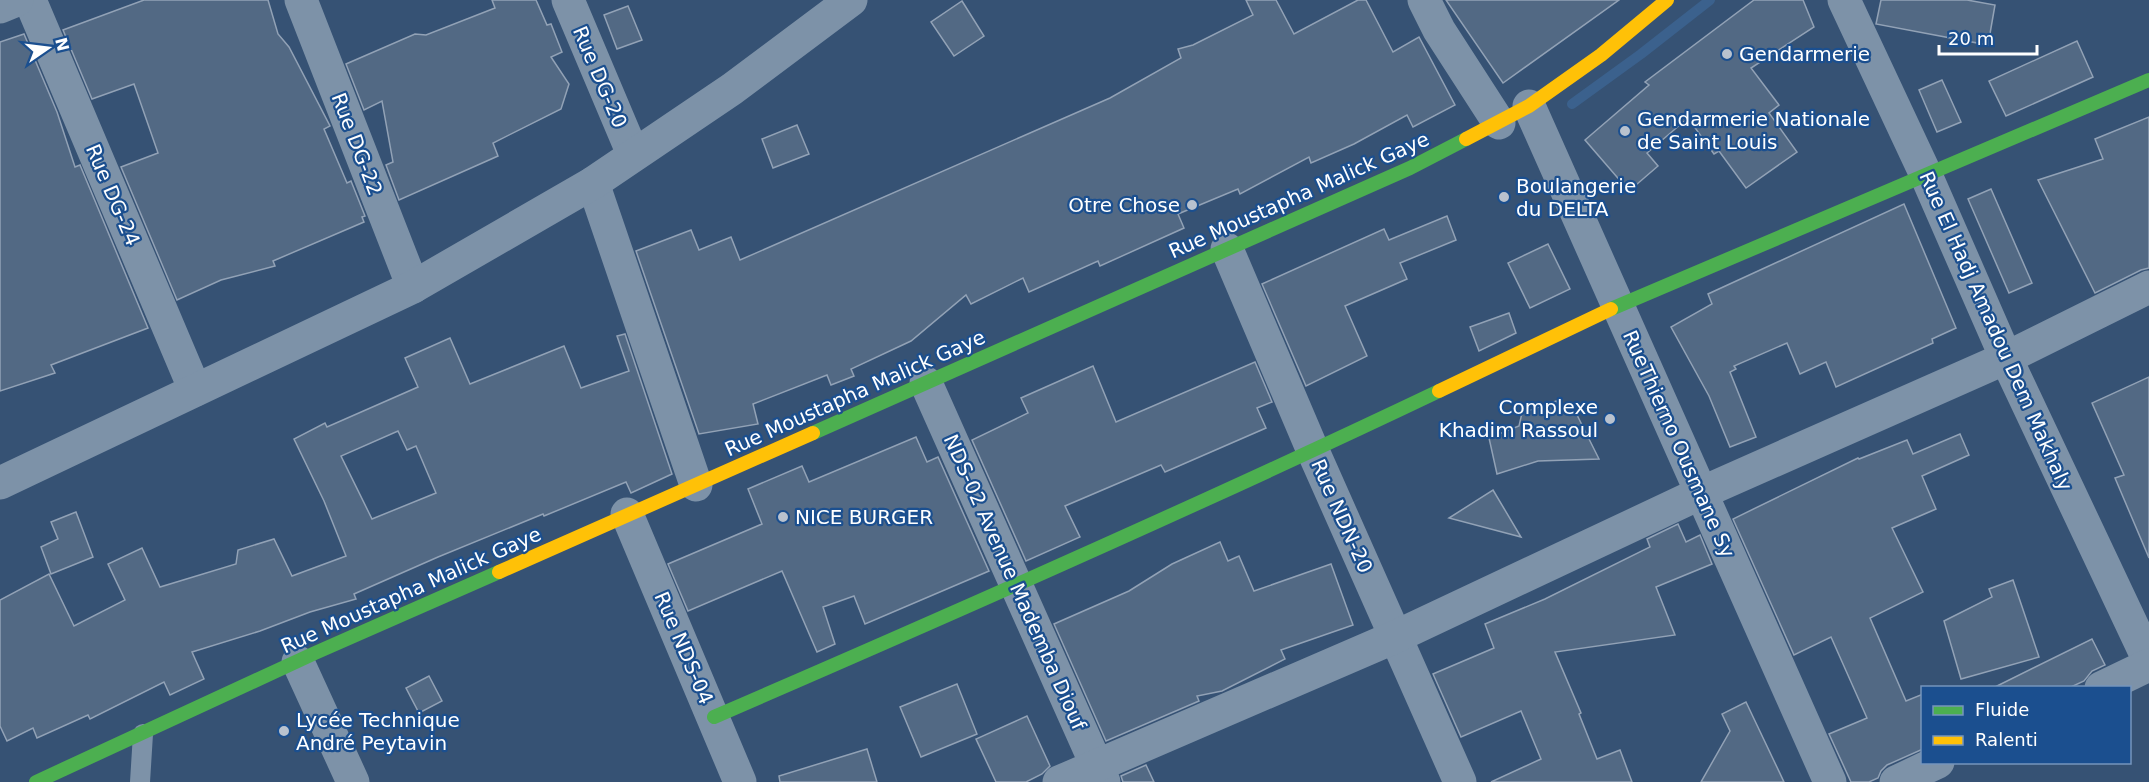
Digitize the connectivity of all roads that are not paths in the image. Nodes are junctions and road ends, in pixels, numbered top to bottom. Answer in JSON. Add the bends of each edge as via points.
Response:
{"nodes":[{"id":1,"x":17,"y":0,"type":"edge"},
{"id":2,"x":30,"y":0,"type":"edge"},
{"id":3,"x":300,"y":0,"type":"edge"},
{"id":4,"x":568,"y":0,"type":"edge"},
{"id":5,"x":851,"y":0,"type":"edge"},
{"id":6,"x":1424,"y":0,"type":"edge"},
{"id":7,"x":1667,"y":0,"type":"edge"},
{"id":8,"x":1844,"y":0,"type":"edge"},
{"id":9,"x":0,"y":7,"type":"edge"},
{"id":10,"x":2149,"y":80,"type":"edge"},
{"id":11,"x":1529,"y":106,"type":"junction"},
{"id":12,"x":1499,"y":123,"type":"junction"},
{"id":13,"x":633,"y":154,"type":"junction"},
{"id":14,"x":1926,"y":175,"type":"junction"},
{"id":15,"x":593,"y":183,"type":"junction"},
{"id":16,"x":1227,"y":249,"type":"junction"},
{"id":17,"x":413,"y":287,"type":"junction"},
{"id":18,"x":2149,"y":288,"type":"edge"},
{"id":19,"x":1617,"y":306,"type":"junction"},
{"id":20,"x":2006,"y":358,"type":"junction"},
{"id":21,"x":926,"y":382,"type":"junction"},
{"id":22,"x":195,"y":390,"type":"junction"},
{"id":23,"x":1313,"y":451,"type":"junction"},
{"id":24,"x":0,"y":483,"type":"edge"},
{"id":25,"x":696,"y":485,"type":"junction"},
{"id":26,"x":1701,"y":493,"type":"junction"},
{"id":27,"x":627,"y":514,"type":"junction"},
{"id":28,"x":1017,"y":586,"type":"junction"},
{"id":29,"x":1395,"y":636,"type":"junction"},
{"id":30,"x":298,"y":662,"type":"junction"},
{"id":31,"x":2149,"y":663,"type":"edge"},
{"id":32,"x":2103,"y":686,"type":"edge"},
{"id":33,"x":714,"y":717,"type":"junction"},
{"id":34,"x":143,"y":734,"type":"junction"},
{"id":35,"x":1934,"y":764,"type":"edge"},
{"id":36,"x":1100,"y":774,"type":"edge"},
{"id":37,"x":36,"y":782,"type":"edge"},
{"id":38,"x":140,"y":782,"type":"edge"},
{"id":39,"x":353,"y":782,"type":"edge"},
{"id":40,"x":740,"y":782,"type":"edge"},
{"id":41,"x":1059,"y":782,"type":"edge"},
{"id":42,"x":1460,"y":782,"type":"edge"},
{"id":43,"x":1830,"y":782,"type":"edge"},
{"id":44,"x":1896,"y":782,"type":"edge"}],
"edges":[{"from":1,"to":9,"type":"street"},
{"from":2,"to":22,"type":"street","name":"Rue DG-24"},
{"from":3,"to":17,"type":"street","name":"Rue DG-22"},
{"from":4,"to":13,"type":"street","name":"Rue DG-20"},
{"from":5,"to":13,"type":"street","via":[[732,89]]},
{"from":6,"to":12,"type":"street"},
{"from":7,"to":11,"type":"street","name":"Rue Moustapha Malick Gaye","via":[[1601,55]]},
{"from":8,"to":14,"type":"street","name":"Rue El Hadj Amadou Dem Makhaly"},
{"from":10,"to":14,"type":"street"},
{"from":11,"to":12,"type":"street","name":"Rue Moustapha Malick Gaye"},
{"from":11,"to":19,"type":"street","name":"RueThierno Ousmane Sy"},
{"from":12,"to":16,"type":"street","name":"Rue Moustapha Malick Gaye","via":[[1410,168]]},
{"from":13,"to":15,"type":"street"},
{"from":14,"to":19,"type":"street"},
{"from":14,"to":20,"type":"street","name":"Rue El Hadj Amadou Dem Makhaly"},
{"from":15,"to":17,"type":"street"},
{"from":15,"to":25,"type":"street"},
{"from":16,"to":21,"type":"street","name":"Rue Moustapha Malick Gaye"},
{"from":16,"to":23,"type":"street","name":"Rue NDN-20"},
{"from":17,"to":22,"type":"street"},
{"from":18,"to":20,"type":"street"},
{"from":19,"to":23,"type":"street"},
{"from":19,"to":26,"type":"street","name":"RueThierno Ousmane Sy"},
{"from":20,"to":26,"type":"street"},
{"from":20,"to":31,"type":"street","name":"Rue El Hadj Amadou Dem Makhaly"},
{"from":21,"to":25,"type":"street","name":"Rue Moustapha Malick Gaye"},
{"from":21,"to":28,"type":"street","name":"NDS-02 Avenue Mademba Diouf"},
{"from":22,"to":24,"type":"street"},
{"from":23,"to":28,"type":"street"},
{"from":23,"to":29,"type":"street","name":"Rue NDN-20"},
{"from":25,"to":27,"type":"street","name":"Rue Moustapha Malick Gaye"},
{"from":26,"to":29,"type":"street"},
{"from":26,"to":43,"type":"street","name":"RueThierno Ousmane Sy"},
{"from":27,"to":30,"type":"street","name":"Rue Moustapha Malick Gaye"},
{"from":27,"to":33,"type":"street","name":"Rue NDS-04"},
{"from":28,"to":33,"type":"street"},
{"from":28,"to":36,"type":"street","name":"NDS-02 Avenue Mademba Diouf"},
{"from":29,"to":36,"type":"street"},
{"from":29,"to":42,"type":"street","name":"Rue NDN-20"},
{"from":30,"to":34,"type":"street","name":"Rue Moustapha Malick Gaye"},
{"from":30,"to":39,"type":"street"},
{"from":31,"to":32,"type":"street"},
{"from":33,"to":40,"type":"street","name":"Rue NDS-04"},
{"from":34,"to":37,"type":"street","name":"Rue Moustapha Malick Gaye"},
{"from":34,"to":38,"type":"lane"},
{"from":35,"to":44,"type":"street"},
{"from":36,"to":41,"type":"street"}]}
